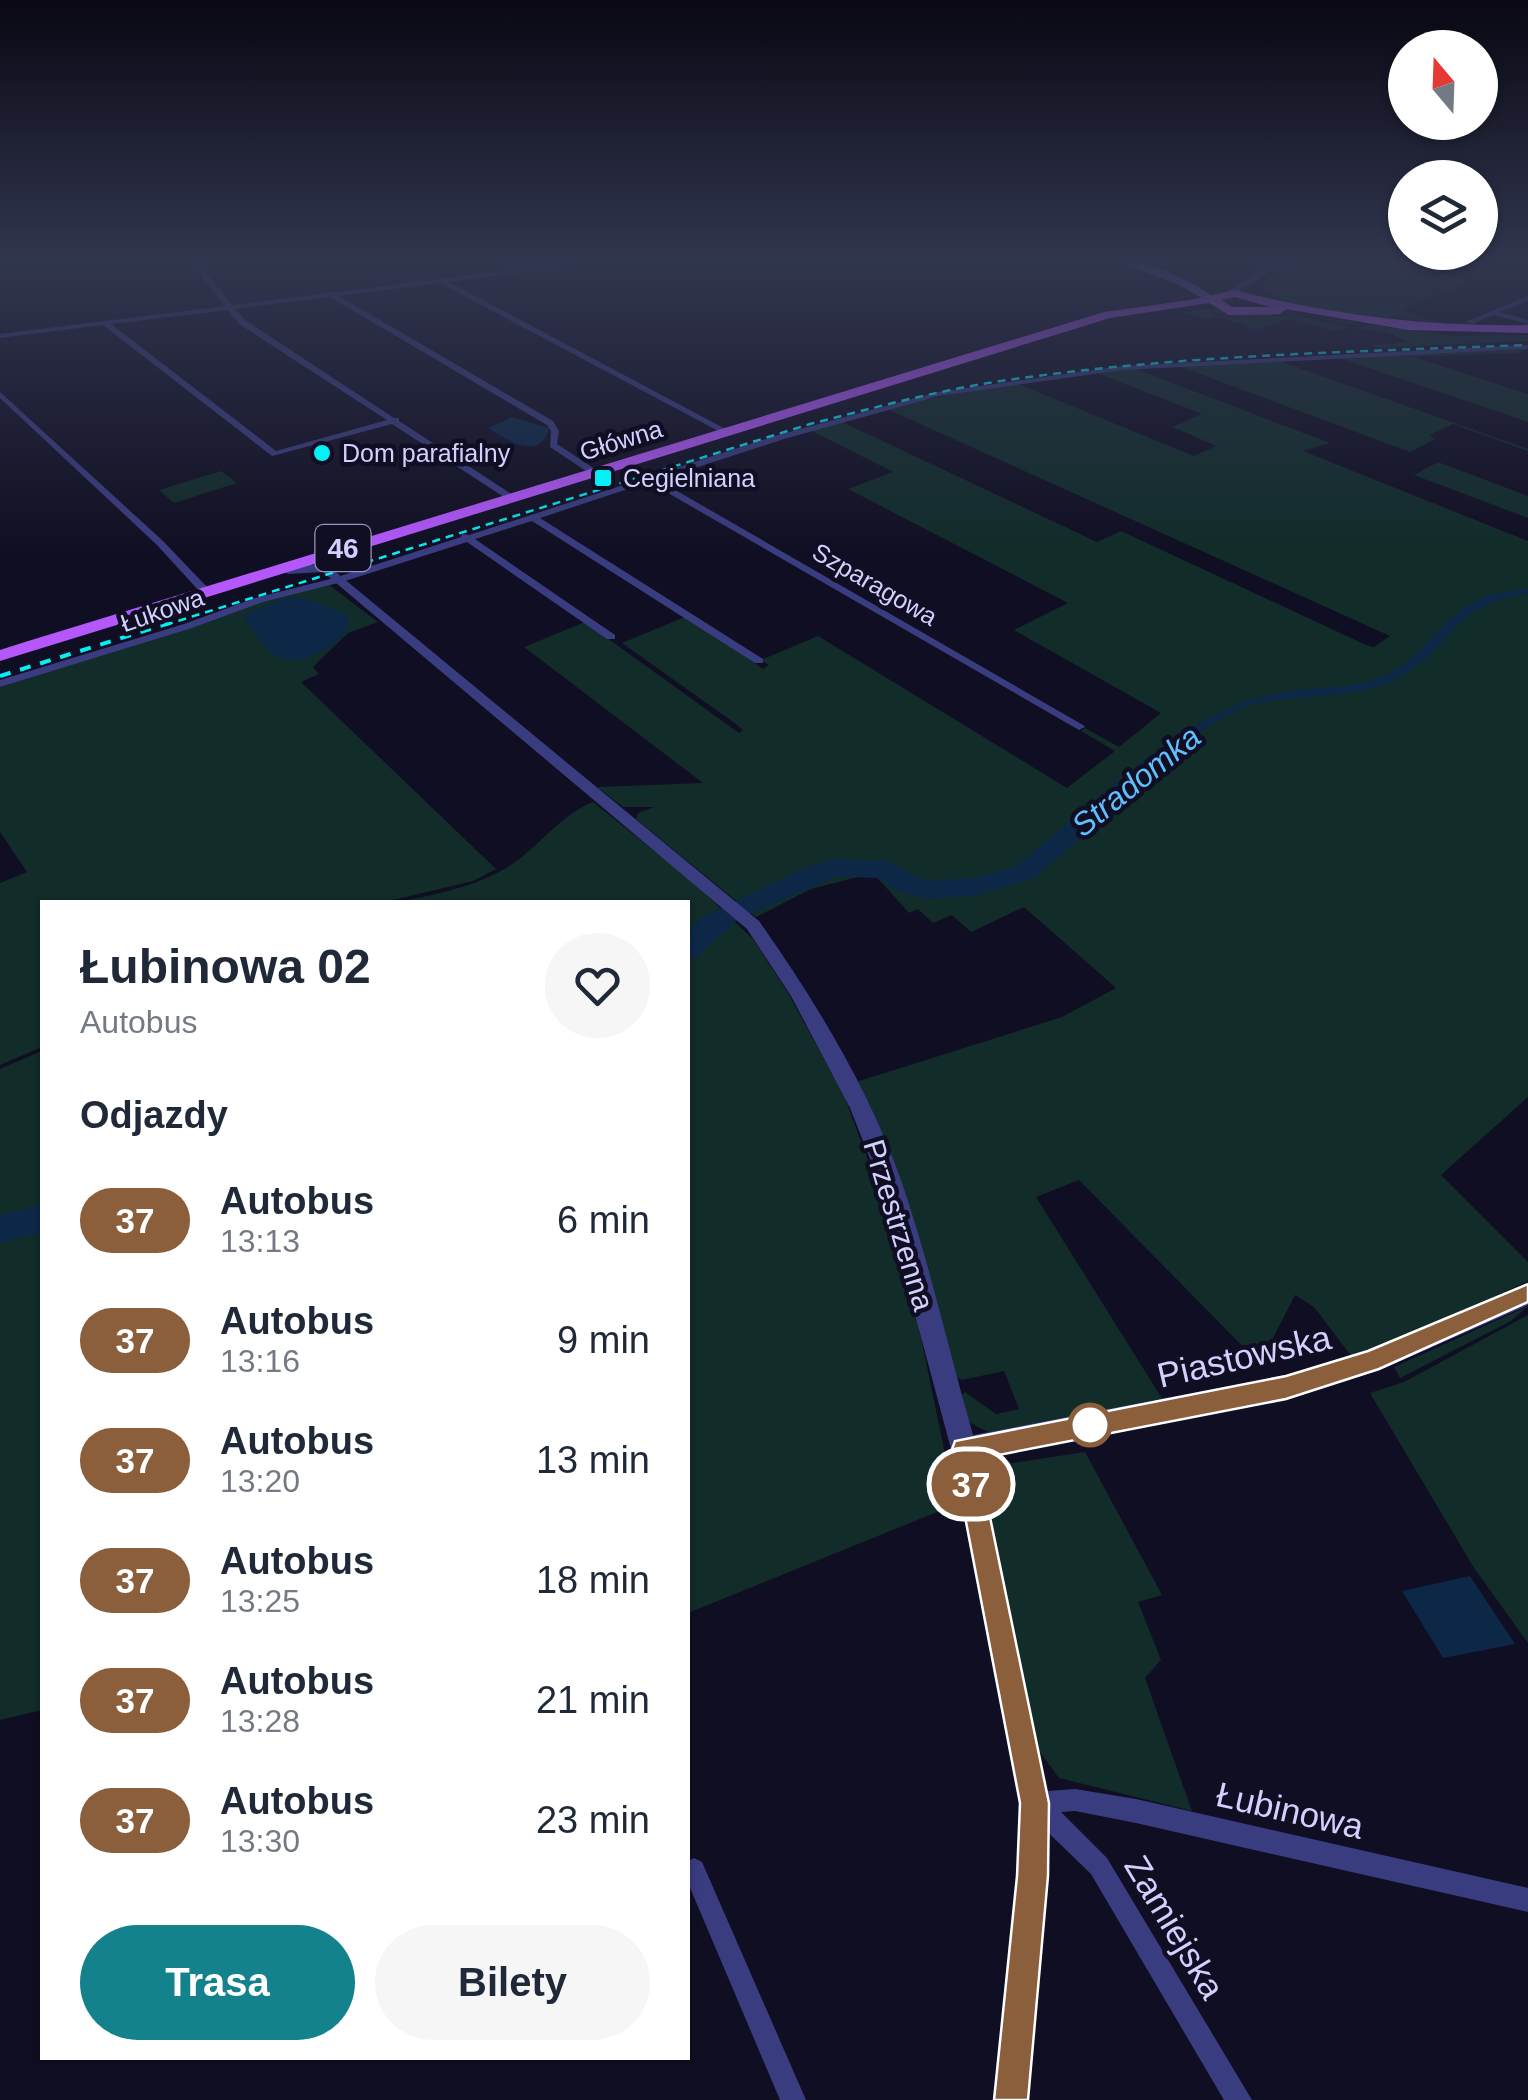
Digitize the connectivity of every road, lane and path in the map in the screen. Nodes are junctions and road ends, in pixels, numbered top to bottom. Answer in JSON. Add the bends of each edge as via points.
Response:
{"nodes":[{"id":1,"x":150,"y":358,"type":"edge"},
{"id":2,"x":299,"y":358,"type":"edge"},
{"id":3,"x":440,"y":358,"type":"edge"},
{"id":4,"x":587,"y":358,"type":"edge"},
{"id":5,"x":974,"y":358,"type":"edge"},
{"id":6,"x":1322,"y":358,"type":"edge"},
{"id":7,"x":0,"y":394,"type":"edge"},
{"id":8,"x":396,"y":420,"type":"junction"},
{"id":9,"x":729,"y":433,"type":"junction"},
{"id":10,"x":596,"y":474,"type":"junction"},
{"id":11,"x":648,"y":478,"type":"junction"},
{"id":12,"x":513,"y":499,"type":"junction"},
{"id":13,"x":482,"y":508,"type":"junction"},
{"id":14,"x":530,"y":516,"type":"junction"},
{"id":15,"x":465,"y":536,"type":"junction"},
{"id":16,"x":347,"y":552,"type":"junction"},
{"id":17,"x":288,"y":570,"type":"junction"},
{"id":18,"x":332,"y":574,"type":"junction"},
{"id":19,"x":204,"y":590,"type":"junction"},
{"id":20,"x":610,"y":637,"type":"dead end"},
{"id":21,"x":31,"y":646,"type":"junction"},
{"id":22,"x":0,"y":656,"type":"edge"},
{"id":23,"x":759,"y":661,"type":"dead end"},
{"id":24,"x":0,"y":684,"type":"edge"},
{"id":25,"x":1079,"y":728,"type":"dead end"},
{"id":26,"x":1528,"y":1294,"type":"edge"},
{"id":27,"x":964,"y":1449,"type":"junction"},
{"id":28,"x":1034,"y":1803,"type":"junction"},
{"id":29,"x":694,"y":1870,"type":"dead end"},
{"id":30,"x":1528,"y":1900,"type":"edge"},
{"id":31,"x":793,"y":2100,"type":"edge"},
{"id":32,"x":1011,"y":2100,"type":"edge"},
{"id":33,"x":1240,"y":2100,"type":"edge"}],
"edges":[{"from":1,"to":8,"type":"street","via":[[275,454]]},
{"from":2,"to":8,"type":"street"},
{"from":3,"to":10,"type":"street","via":[[550,422],[556,432],[552,445]]},
{"from":4,"to":9,"type":"street"},
{"from":5,"to":9,"type":"main road","name":"Główna","number":"46"},
{"from":6,"to":11,"type":"street","via":[[1136,367],[983,385],[867,411]]},
{"from":7,"to":19,"type":"street"},
{"from":8,"to":12,"type":"street"},
{"from":9,"to":10,"type":"main road","name":"Główna","number":"46"},
{"from":10,"to":12,"type":"main road","name":"Główna","number":"46"},
{"from":11,"to":14,"type":"street"},
{"from":11,"to":25,"type":"street","name":"Szparagowa"},
{"from":12,"to":13,"type":"main road","name":"Główna","number":"46"},
{"from":13,"to":16,"type":"main road","name":"Główna","number":"46"},
{"from":13,"to":19,"type":"main road","name":"Główna","number":"46"},
{"from":14,"to":15,"type":"street"},
{"from":14,"to":23,"type":"street"},
{"from":15,"to":18,"type":"street"},
{"from":15,"to":20,"type":"street"},
{"from":16,"to":17,"type":"main road","name":"Główna","number":"46"},
{"from":16,"to":18,"type":"street"},
{"from":17,"to":18,"type":"street"},
{"from":17,"to":21,"type":"main road","name":"Główna","number":"46"},
{"from":18,"to":24,"type":"street","name":"Łukowa"},
{"from":18,"to":27,"type":"street","name":"Przestrzenna","via":[[753,925],[799,993],[860,1108],[891,1184]]},
{"from":19,"to":21,"type":"main road","name":"Główna","number":"46"},
{"from":21,"to":22,"type":"main road","name":"Główna","number":"46"},
{"from":26,"to":27,"type":"street","name":"Piastowska","via":[[1371,1362],[1286,1387]]},
{"from":27,"to":28,"type":"street","name":"Przestrzenna"},
{"from":28,"to":30,"type":"street","name":"Łubinowa","via":[[1075,1800],[1136,1811]]},
{"from":28,"to":32,"type":"street","name":"Przestrzenna"},
{"from":28,"to":33,"type":"street","name":"Zamiejska","via":[[1099,1866]]},
{"from":29,"to":31,"type":"street"}]}
